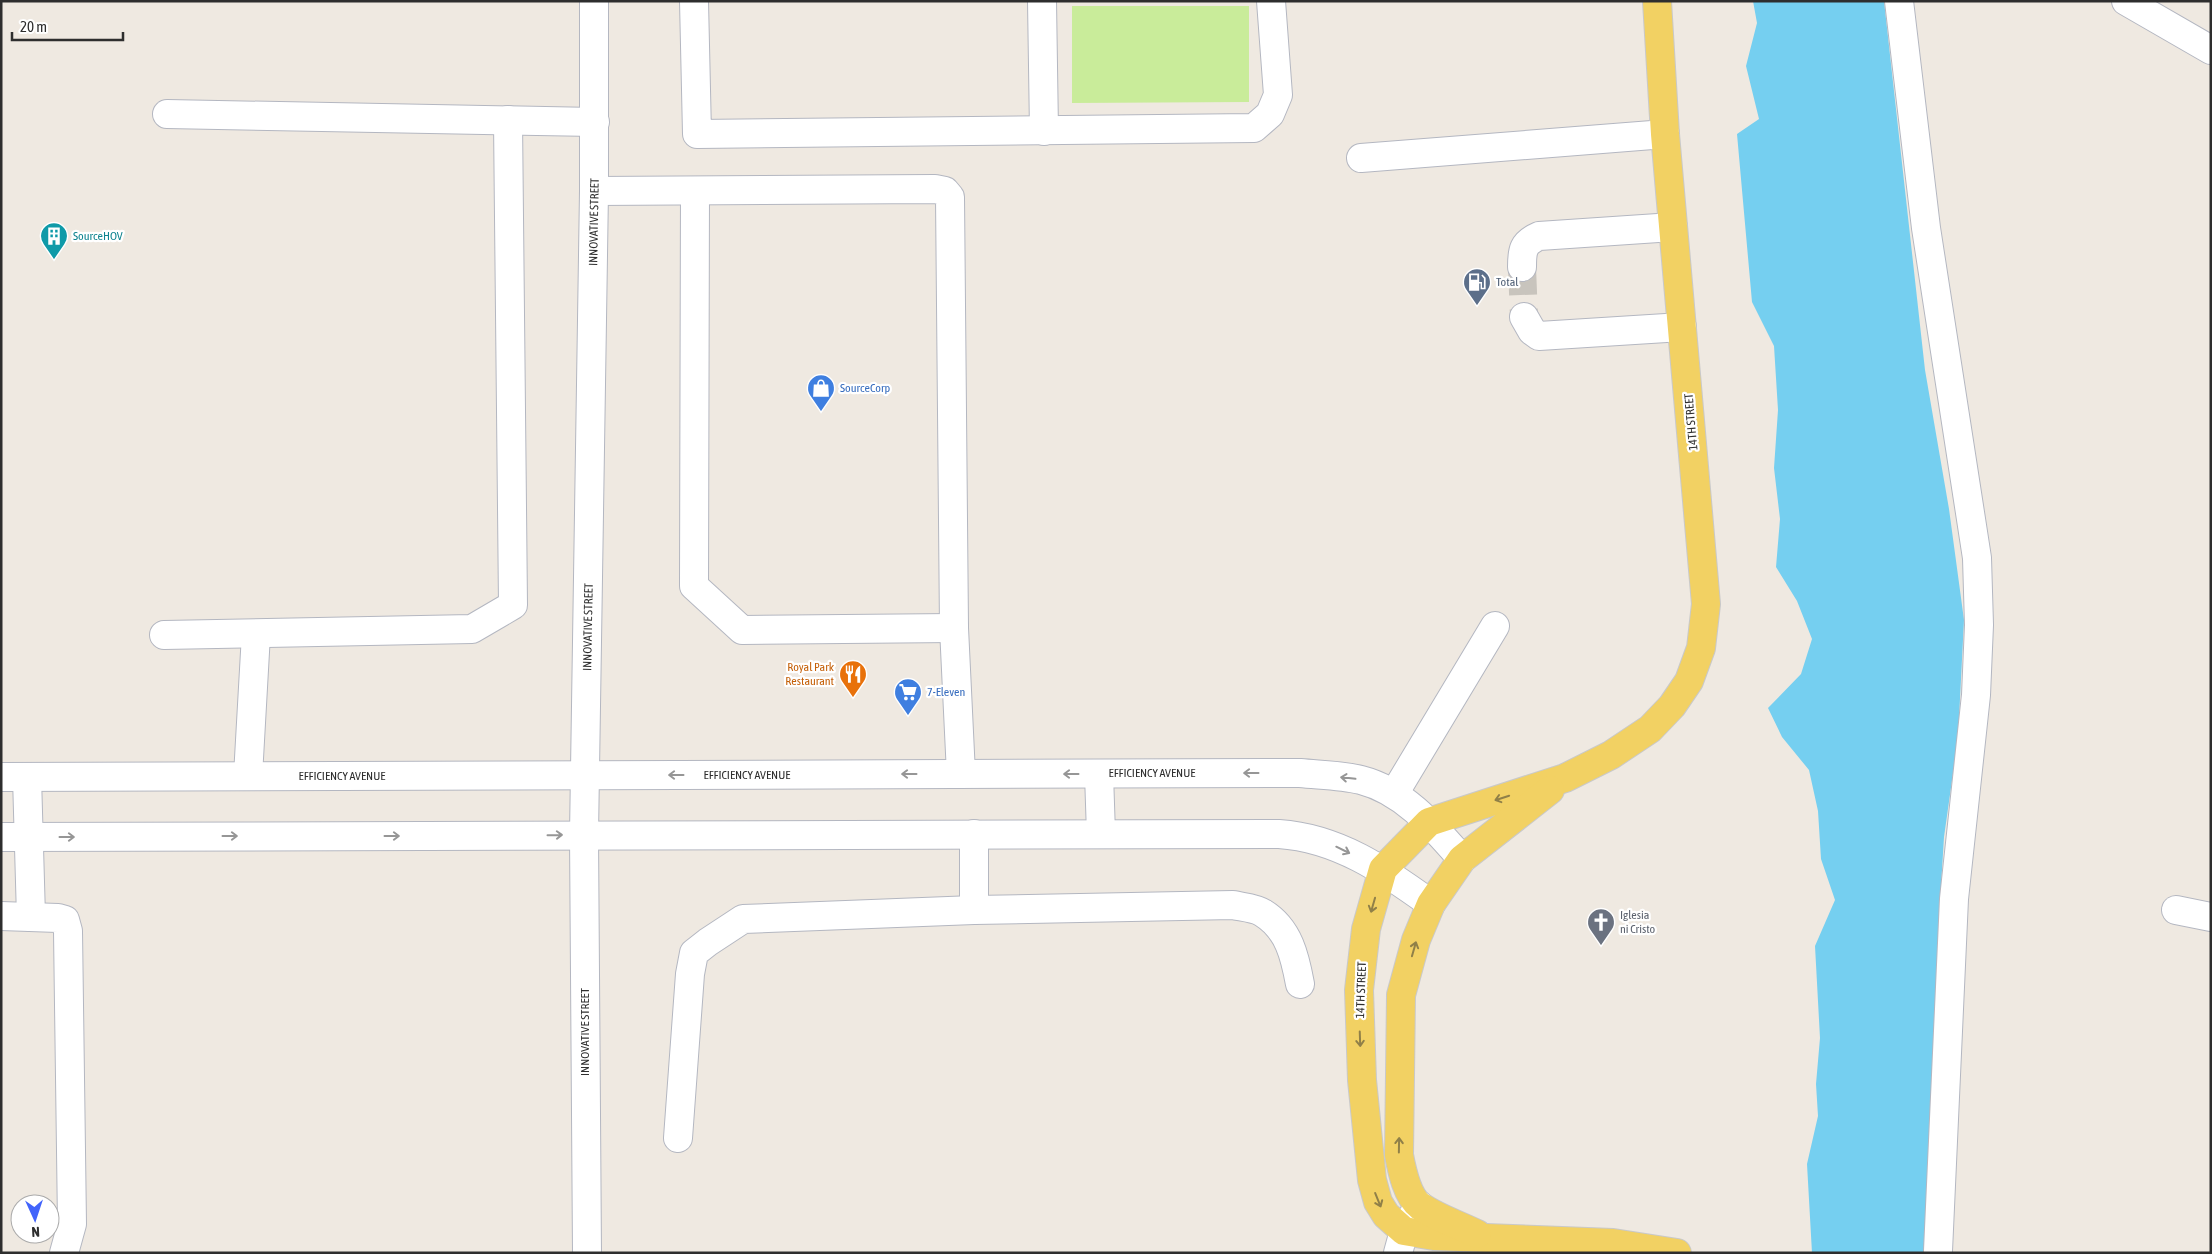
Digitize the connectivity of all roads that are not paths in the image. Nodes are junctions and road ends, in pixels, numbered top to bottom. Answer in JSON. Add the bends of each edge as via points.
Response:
{"nodes":[{"id":1,"x":594,"y":1,"type":"edge"},
{"id":2,"x":694,"y":1,"type":"edge"},
{"id":3,"x":1042,"y":1,"type":"edge"},
{"id":4,"x":1272,"y":1,"type":"edge"},
{"id":5,"x":1657,"y":1,"type":"edge"},
{"id":6,"x":1899,"y":1,"type":"edge"},
{"id":7,"x":2126,"y":1,"type":"edge"},
{"id":8,"x":2211,"y":50,"type":"edge"},
{"id":9,"x":167,"y":114,"type":"dead end"},
{"id":10,"x":508,"y":120,"type":"junction"},
{"id":11,"x":595,"y":122,"type":"junction"},
{"id":12,"x":1044,"y":131,"type":"junction"},
{"id":13,"x":1665,"y":134,"type":"junction"},
{"id":14,"x":1362,"y":158,"type":"dead end"},
{"id":15,"x":594,"y":191,"type":"junction"},
{"id":16,"x":695,"y":191,"type":"junction"},
{"id":17,"x":1673,"y":227,"type":"junction"},
{"id":18,"x":1522,"y":267,"type":"tunnel mouth"},
{"id":19,"x":1524,"y":317,"type":"tunnel mouth"},
{"id":20,"x":1682,"y":327,"type":"junction"},
{"id":21,"x":1495,"y":626,"type":"dead end"},
{"id":22,"x":954,"y":628,"type":"junction"},
{"id":23,"x":256,"y":634,"type":"junction"},
{"id":24,"x":164,"y":636,"type":"dead end"},
{"id":25,"x":961,"y":774,"type":"junction"},
{"id":26,"x":1099,"y":774,"type":"junction"},
{"id":27,"x":586,"y":775,"type":"junction"},
{"id":28,"x":248,"y":776,"type":"junction"},
{"id":29,"x":14,"y":777,"type":"edge"},
{"id":30,"x":1565,"y":778,"type":"junction"},
{"id":31,"x":1394,"y":794,"type":"junction"},
{"id":32,"x":1429,"y":822,"type":"junction"},
{"id":33,"x":974,"y":834,"type":"junction"},
{"id":34,"x":1101,"y":834,"type":"junction"},
{"id":35,"x":584,"y":835,"type":"junction"},
{"id":36,"x":1,"y":837,"type":"edge"},
{"id":37,"x":29,"y":837,"type":"junction"},
{"id":38,"x":1462,"y":859,"type":"junction"},
{"id":39,"x":1383,"y":869,"type":"junction"},
{"id":40,"x":1431,"y":904,"type":"junction"},
{"id":41,"x":974,"y":910,"type":"junction"},
{"id":42,"x":2176,"y":910,"type":"dead end"},
{"id":43,"x":1,"y":916,"type":"edge"},
{"id":44,"x":31,"y":917,"type":"junction"},
{"id":45,"x":2211,"y":918,"type":"edge"},
{"id":46,"x":1300,"y":984,"type":"dead end"},
{"id":47,"x":678,"y":1138,"type":"dead end"},
{"id":48,"x":1419,"y":1205,"type":"junction"},
{"id":49,"x":1483,"y":1237,"type":"junction"},
{"id":50,"x":1401,"y":1242,"type":"edge"},
{"id":51,"x":1938,"y":1251,"type":"dead end"},
{"id":52,"x":64,"y":1253,"type":"edge"},
{"id":53,"x":586,"y":1253,"type":"edge"},
{"id":54,"x":1677,"y":1253,"type":"edge"}],
"edges":[{"from":1,"to":11,"type":"street","name":"INNOVATIVE STREET"},
{"from":2,"to":12,"type":"street","via":[[697,134]]},
{"from":3,"to":12,"type":"street"},
{"from":4,"to":12,"type":"street","via":[[1278,95],[1270,114],[1254,128]]},
{"from":5,"to":13,"type":"main road","name":"14TH STREET"},
{"from":6,"to":51,"type":"street","via":[[1926,228],[1977,558],[1976,695],[1954,899]]},
{"from":7,"to":8,"type":"street"},
{"from":9,"to":10,"type":"street"},
{"from":10,"to":11,"type":"street"},
{"from":10,"to":23,"type":"street","via":[[513,605],[472,629]]},
{"from":11,"to":15,"type":"street","name":"INNOVATIVE STREET"},
{"from":13,"to":14,"type":"street"},
{"from":13,"to":17,"type":"main road","name":"14TH STREET"},
{"from":15,"to":16,"type":"street"},
{"from":15,"to":27,"type":"street","name":"INNOVATIVE STREET"},
{"from":16,"to":22,"type":"street","via":[[694,586],[742,630]]},
{"from":16,"to":22,"type":"street","via":[[935,189],[950,197]]},
{"from":17,"to":18,"type":"street","via":[[1539,236],[1528,240],[1522,249]]},
{"from":17,"to":20,"type":"main road","name":"14TH STREET"},
{"from":19,"to":20,"type":"street","via":[[1539,336]]},
{"from":20,"to":30,"type":"main road","name":"14TH STREET","via":[[1706,604],[1701,648],[1689,681],[1672,706],[1650,729],[1611,755]]},
{"from":21,"to":31,"type":"street"},
{"from":22,"to":25,"type":"street"},
{"from":23,"to":24,"type":"street"},
{"from":23,"to":28,"type":"street"},
{"from":26,"to":25,"type":"street","name":"EFFICIENCY AVENUE","one_way":true},
{"from":25,"to":27,"type":"street","name":"EFFICIENCY AVENUE","one_way":true},
{"from":31,"to":26,"type":"street","name":"EFFICIENCY AVENUE","one_way":true,"via":[[1361,780],[1300,773]]},
{"from":26,"to":34,"type":"street"},
{"from":27,"to":28,"type":"street","name":"EFFICIENCY AVENUE"},
{"from":27,"to":35,"type":"street","name":"INNOVATIVE STREET"},
{"from":28,"to":29,"type":"street","name":"EFFICIENCY AVENUE"},
{"from":29,"to":37,"type":"street"},
{"from":30,"to":32,"type":"main road","name":"14TH STREET","one_way":true},
{"from":30,"to":38,"type":"main road","name":"14TH STREET"},
{"from":31,"to":32,"type":"street","name":"EFFICIENCY AVENUE"},
{"from":32,"to":38,"type":"street","name":"EFFICIENCY AVENUE"},
{"from":32,"to":39,"type":"main road","name":"14TH STREET"},
{"from":33,"to":34,"type":"street"},
{"from":33,"to":35,"type":"street"},
{"from":33,"to":41,"type":"street"},
{"from":34,"to":39,"type":"street","one_way":true,"via":[[1300,835],[1330,844]]},
{"from":37,"to":35,"type":"street","one_way":true},
{"from":35,"to":53,"type":"street","name":"INNOVATIVE STREET"},
{"from":36,"to":37,"type":"street"},
{"from":37,"to":44,"type":"street"},
{"from":38,"to":40,"type":"main road","name":"14TH STREET"},
{"from":39,"to":40,"type":"street"},
{"from":39,"to":50,"type":"main road","name":"14TH STREET","one_way":true,"via":[[1366,929],[1359,990],[1362,1080],[1372,1180],[1378,1202]]},
{"from":48,"to":40,"type":"main road","name":"14TH STREET","one_way":true,"via":[[1408,1187],[1399,1156],[1400,996],[1416,940]]},
{"from":41,"to":46,"type":"street","via":[[1233,905],[1262,912],[1282,929],[1295,958]]},
{"from":41,"to":47,"type":"street","via":[[743,919],[708,942],[694,954],[690,974]]},
{"from":42,"to":45,"type":"street"},
{"from":43,"to":44,"type":"street"},
{"from":44,"to":52,"type":"street","via":[[65,920],[68,931],[72,1224]]},
{"from":48,"to":49,"type":"main road"},
{"from":48,"to":50,"type":"street"},
{"from":49,"to":50,"type":"main road","via":[[1434,1236]]},
{"from":49,"to":54,"type":"main road","via":[[1613,1243]]}]}
